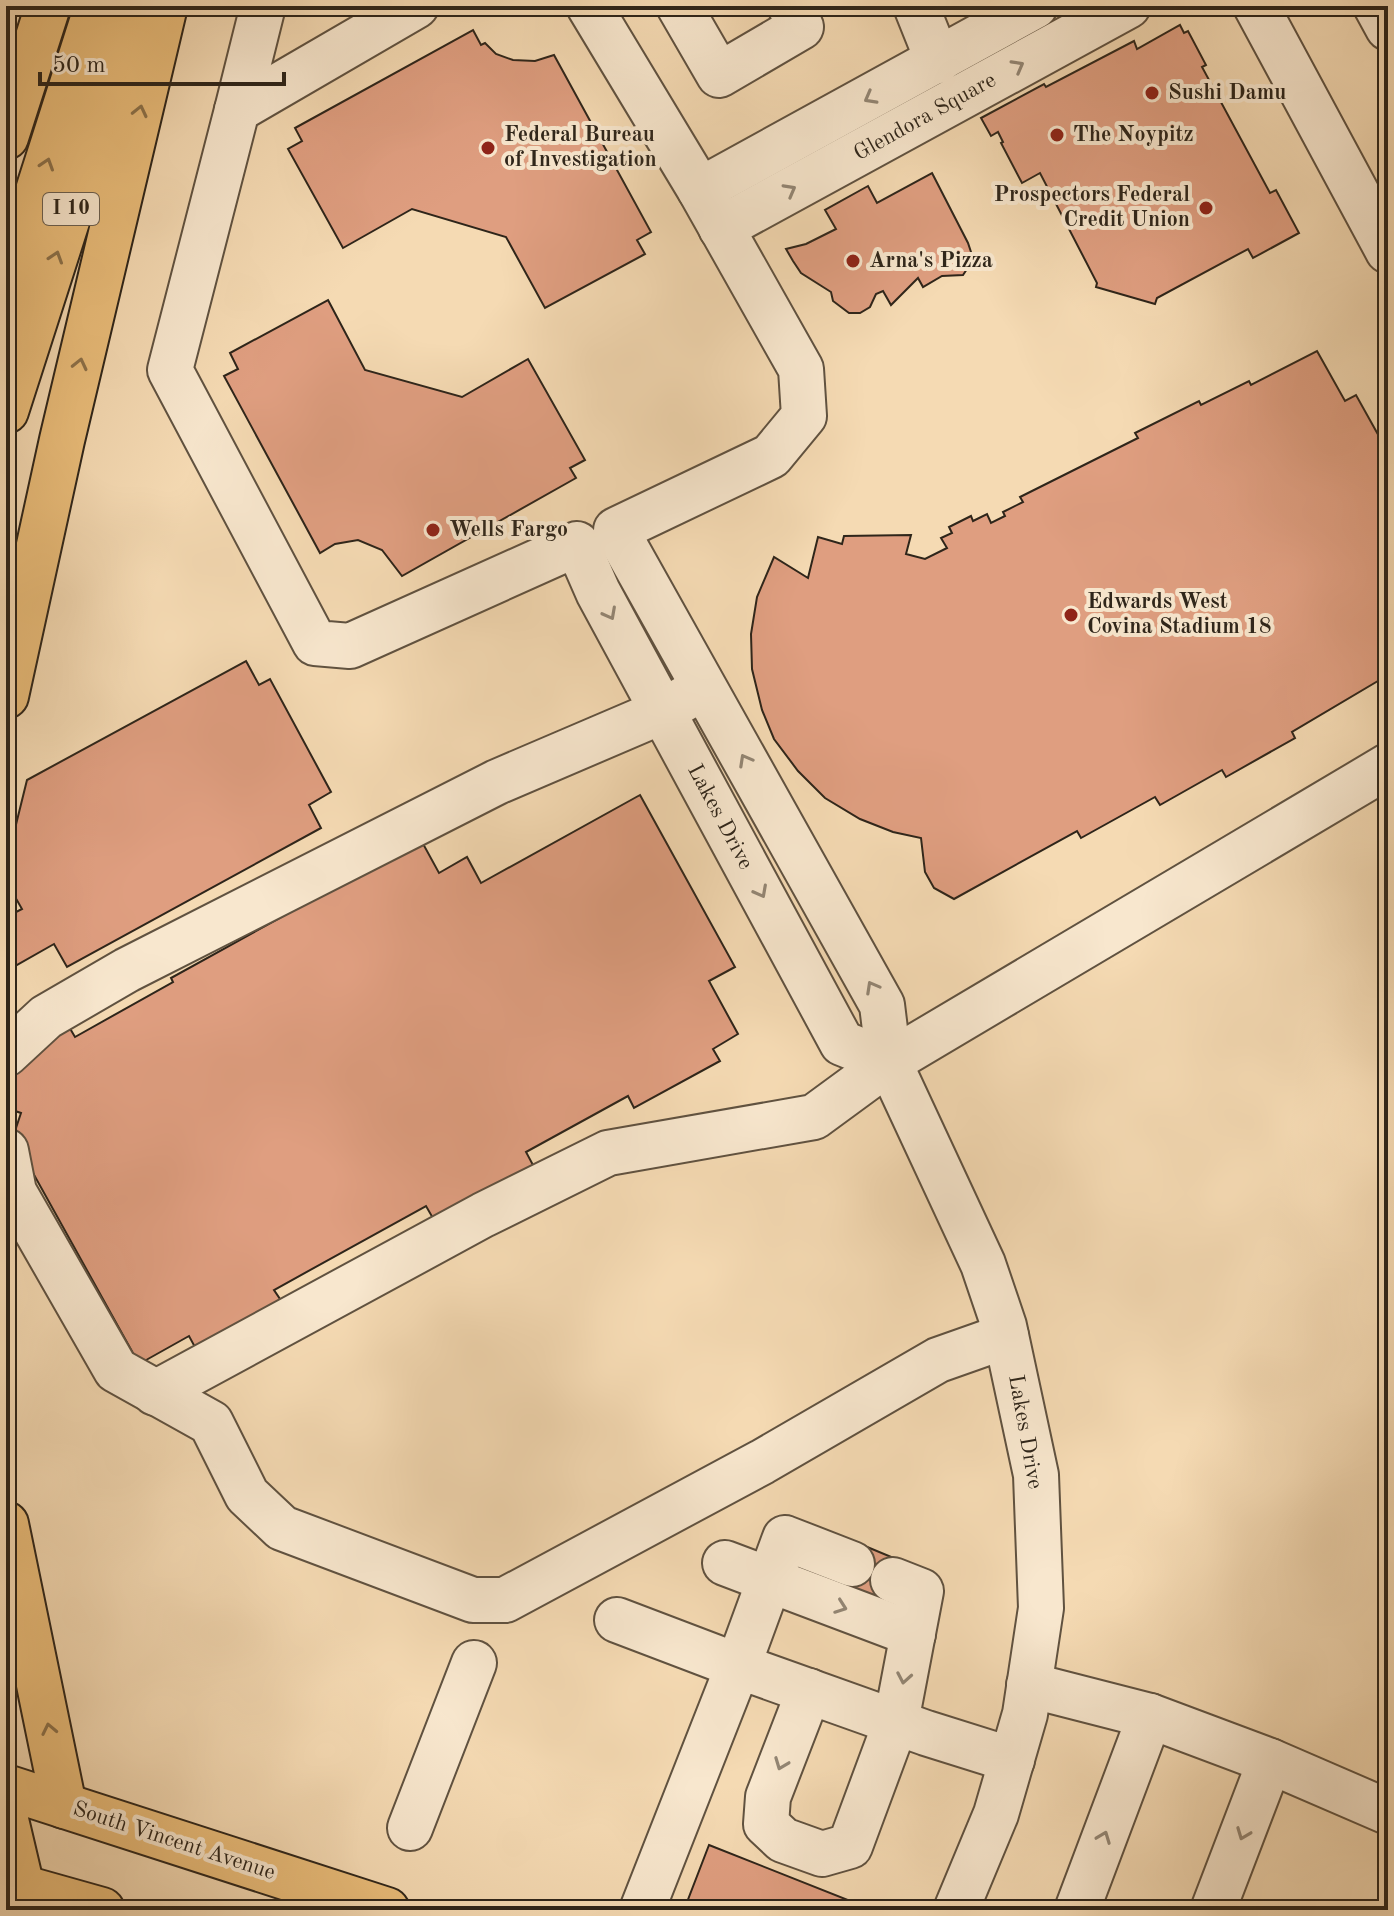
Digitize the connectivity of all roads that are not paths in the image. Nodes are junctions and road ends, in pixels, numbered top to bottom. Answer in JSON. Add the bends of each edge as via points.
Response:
{"nodes":[{"id":1,"x":48,"y":6,"type":"edge"},
{"id":2,"x":97,"y":6,"type":"edge"},
{"id":3,"x":136,"y":6,"type":"edge"},
{"id":4,"x":165,"y":6,"type":"edge"},
{"id":5,"x":263,"y":6,"type":"edge"},
{"id":6,"x":416,"y":6,"type":"edge"},
{"id":7,"x":679,"y":6,"type":"edge"},
{"id":8,"x":790,"y":6,"type":"edge"},
{"id":9,"x":916,"y":6,"type":"edge"},
{"id":10,"x":1035,"y":6,"type":"edge"},
{"id":11,"x":1128,"y":6,"type":"edge"},
{"id":12,"x":1256,"y":6,"type":"edge"},
{"id":13,"x":1376,"y":6,"type":"edge"},
{"id":14,"x":596,"y":8,"type":"edge"},
{"id":15,"x":1388,"y":28,"type":"edge"},
{"id":16,"x":938,"y":61,"type":"junction"},
{"id":17,"x":237,"y":110,"type":"junction"},
{"id":18,"x":6,"y":137,"type":"edge"},
{"id":19,"x":700,"y":190,"type":"junction"},
{"id":20,"x":721,"y":228,"type":"junction"},
{"id":21,"x":1388,"y":251,"type":"edge"},
{"id":22,"x":6,"y":291,"type":"edge"},
{"id":23,"x":6,"y":411,"type":"edge"},
{"id":24,"x":62,"y":440,"type":"junction"},
{"id":25,"x":596,"y":537,"type":"junction"},
{"id":26,"x":6,"y":618,"type":"edge"},
{"id":27,"x":704,"y":686,"type":"junction"},
{"id":28,"x":6,"y":696,"type":"edge"},
{"id":29,"x":663,"y":711,"type":"junction"},
{"id":30,"x":1388,"y":766,"type":"edge"},
{"id":31,"x":6,"y":1054,"type":"edge"},
{"id":32,"x":889,"y":1062,"type":"junction"},
{"id":33,"x":6,"y":1151,"type":"edge"},
{"id":34,"x":1006,"y":1336,"type":"junction"},
{"id":35,"x":155,"y":1393,"type":"junction"},
{"id":36,"x":6,"y":1524,"type":"edge"},
{"id":37,"x":725,"y":1563,"type":"dead end"},
{"id":38,"x":852,"y":1564,"type":"dead end"},
{"id":39,"x":893,"y":1580,"type":"dead end"},
{"id":40,"x":769,"y":1581,"type":"junction"},
{"id":41,"x":617,"y":1620,"type":"dead end"},
{"id":42,"x":913,"y":1634,"type":"junction"},
{"id":43,"x":474,"y":1663,"type":"dead end"},
{"id":44,"x":738,"y":1666,"type":"junction"},
{"id":45,"x":1029,"y":1685,"type":"junction"},
{"id":46,"x":809,"y":1691,"type":"junction"},
{"id":47,"x":1150,"y":1716,"type":"junction"},
{"id":48,"x":896,"y":1722,"type":"junction"},
{"id":49,"x":1014,"y":1751,"type":"junction"},
{"id":50,"x":1270,"y":1761,"type":"junction"},
{"id":51,"x":6,"y":1787,"type":"edge"},
{"id":52,"x":64,"y":1806,"type":"junction"},
{"id":53,"x":1388,"y":1812,"type":"edge"},
{"id":54,"x":6,"y":1820,"type":"edge"},
{"id":55,"x":410,"y":1828,"type":"dead end"},
{"id":56,"x":14,"y":1894,"type":"edge"},
{"id":57,"x":102,"y":1910,"type":"edge"},
{"id":58,"x":387,"y":1910,"type":"edge"},
{"id":59,"x":642,"y":1910,"type":"edge"},
{"id":60,"x":956,"y":1910,"type":"edge"},
{"id":61,"x":1077,"y":1910,"type":"edge"},
{"id":62,"x":1213,"y":1910,"type":"edge"}],
"edges":[{"from":1,"to":18,"type":"main road"},
{"from":22,"to":2,"type":"main road","one_way":true},
{"from":23,"to":3,"type":"main road","number":"I 10","one_way":true},
{"from":24,"to":4,"type":"main road","one_way":true},
{"from":5,"to":17,"type":"street"},
{"from":6,"to":17,"type":"street"},
{"from":7,"to":8,"type":"street","via":[[719,75],[801,27]]},
{"from":9,"to":16,"type":"street"},
{"from":10,"to":16,"type":"street","name":"Glendora Square"},
{"from":20,"to":11,"type":"street","name":"Glendora Square","one_way":true},
{"from":12,"to":21,"type":"street"},
{"from":13,"to":15,"type":"street"},
{"from":14,"to":19,"type":"street"},
{"from":16,"to":19,"type":"street","name":"Glendora Square","one_way":true},
{"from":17,"to":25,"type":"street","via":[[170,370],[315,643],[350,646]]},
{"from":19,"to":20,"type":"street"},
{"from":20,"to":25,"type":"street","via":[[801,369],[804,416],[771,456]]},
{"from":24,"to":26,"type":"main road"},
{"from":24,"to":28,"type":"main road"},
{"from":25,"to":27,"type":"street","name":"Lakes Drive"},
{"from":25,"to":29,"type":"street","name":"Lakes Drive","one_way":true,"via":[[598,592]]},
{"from":27,"to":29,"type":"street"},
{"from":32,"to":27,"type":"street","name":"Lakes Drive","one_way":true,"via":[[882,1005]]},
{"from":29,"to":31,"type":"street","via":[[497,782],[127,970],[46,1017]]},
{"from":29,"to":32,"type":"street","name":"Lakes Drive","one_way":true,"via":[[842,1043]]},
{"from":30,"to":32,"type":"street"},
{"from":32,"to":34,"type":"street","name":"Lakes Drive","via":[[983,1264]]},
{"from":32,"to":35,"type":"street","via":[[814,1117],[608,1153]]},
{"from":33,"to":35,"type":"street","via":[[14,1192],[116,1370]]},
{"from":34,"to":35,"type":"street","via":[[938,1360],[505,1600],[473,1600],[282,1528],[247,1495],[211,1423]]},
{"from":34,"to":45,"type":"street","name":"Lakes Drive","via":[[1036,1475],[1041,1608]]},
{"from":52,"to":36,"type":"main road","one_way":true},
{"from":37,"to":40,"type":"street"},
{"from":38,"to":40,"type":"street","via":[[785,1538]]},
{"from":39,"to":42,"type":"street","via":[[921,1591]]},
{"from":40,"to":42,"type":"street","one_way":true},
{"from":40,"to":44,"type":"street"},
{"from":41,"to":44,"type":"street"},
{"from":42,"to":48,"type":"street","one_way":true},
{"from":43,"to":55,"type":"street"},
{"from":44,"to":46,"type":"street"},
{"from":44,"to":59,"type":"street"},
{"from":45,"to":47,"type":"street"},
{"from":45,"to":49,"type":"street","name":"Lakes Drive"},
{"from":46,"to":48,"type":"street"},
{"from":46,"to":48,"type":"street","one_way":true,"via":[[768,1797],[766,1824],[783,1840],[822,1854],[850,1846]]},
{"from":47,"to":50,"type":"street"},
{"from":61,"to":47,"type":"street","one_way":true},
{"from":48,"to":49,"type":"street"},
{"from":49,"to":60,"type":"street","name":"Lakes Drive","via":[[996,1814]]},
{"from":50,"to":53,"type":"street"},
{"from":50,"to":62,"type":"street","one_way":true},
{"from":51,"to":52,"type":"main road","name":"South Vincent Avenue"},
{"from":52,"to":58,"type":"main road","name":"South Vincent Avenue"},
{"from":54,"to":56,"type":"main road"},
{"from":56,"to":57,"type":"main road"}]}
